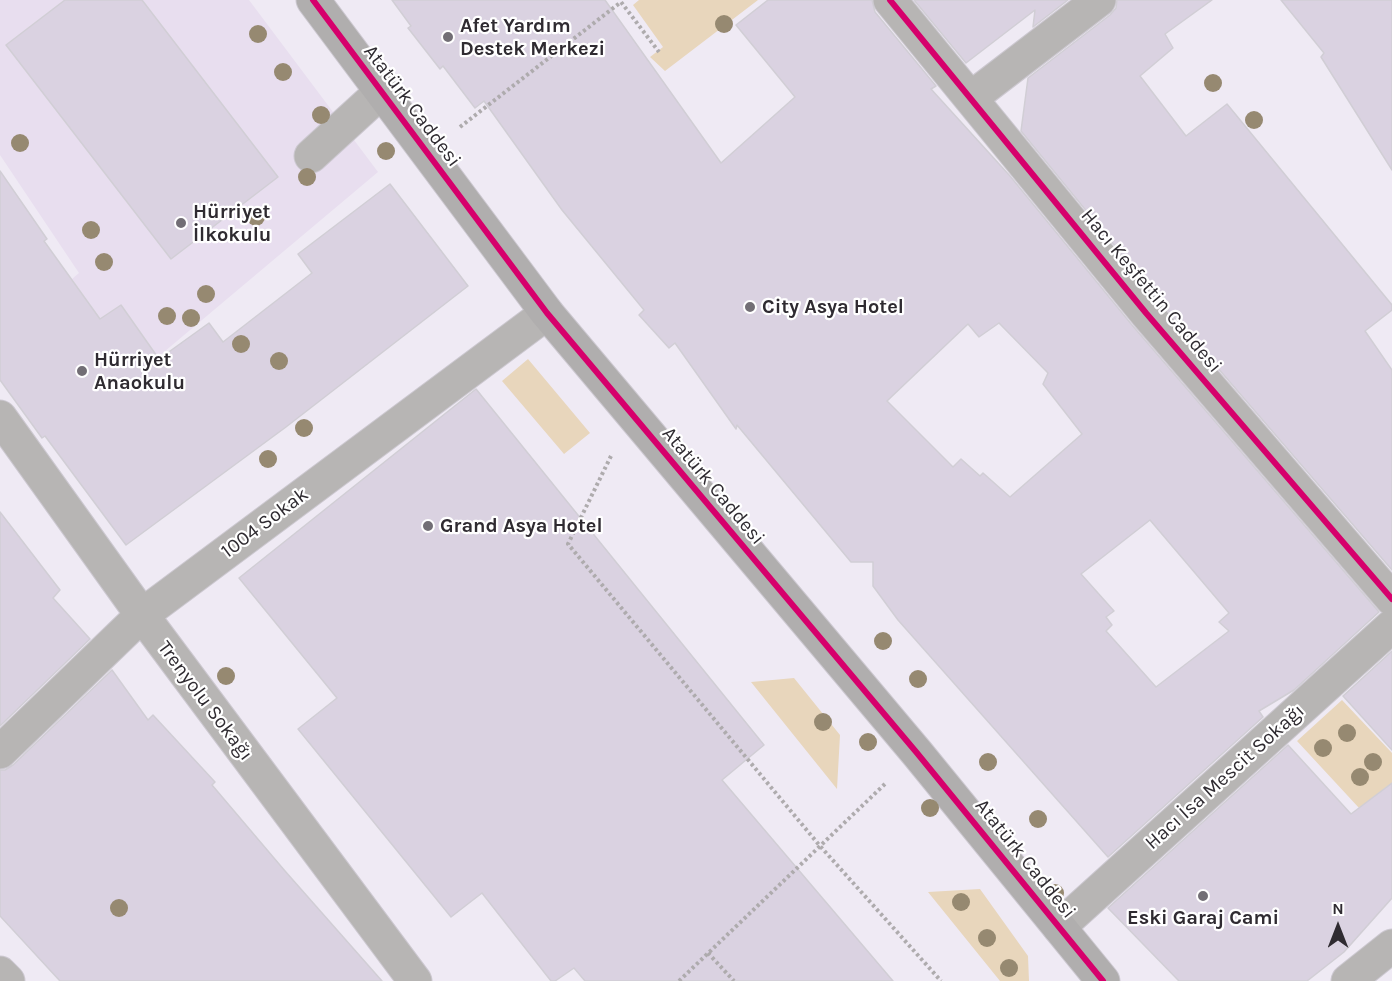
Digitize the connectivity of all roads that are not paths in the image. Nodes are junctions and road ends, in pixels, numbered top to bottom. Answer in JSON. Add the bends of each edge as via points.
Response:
{"nodes":[{"id":1,"x":313,"y":0,"type":"edge"},
{"id":2,"x":890,"y":0,"type":"edge"},
{"id":3,"x":1099,"y":0,"type":"edge"},
{"id":4,"x":381,"y":92,"type":"junction"},
{"id":5,"x":970,"y":98,"type":"junction"},
{"id":6,"x":311,"y":156,"type":"dead end"},
{"id":7,"x":547,"y":313,"type":"junction"},
{"id":8,"x":0,"y":417,"type":"edge"},
{"id":9,"x":1392,"y":599,"type":"edge"},
{"id":10,"x":141,"y":615,"type":"junction"},
{"id":11,"x":1392,"y":626,"type":"edge"},
{"id":12,"x":0,"y":752,"type":"edge"},
{"id":13,"x":1059,"y":927,"type":"junction"},
{"id":14,"x":1392,"y":945,"type":"edge"},
{"id":15,"x":0,"y":973,"type":"edge"},
{"id":16,"x":8,"y":981,"type":"edge"},
{"id":17,"x":415,"y":981,"type":"edge"},
{"id":18,"x":1103,"y":981,"type":"edge"},
{"id":19,"x":1348,"y":981,"type":"edge"}],
"edges":[{"from":1,"to":4,"type":"main road","name":"Atatürk Caddesi"},
{"from":2,"to":5,"type":"street","name":"Hacı Keşfettin Caddesi"},
{"from":3,"to":5,"type":"street"},
{"from":4,"to":6,"type":"street"},
{"from":4,"to":7,"type":"main road","name":"Atatürk Caddesi"},
{"from":5,"to":9,"type":"street","name":"Hacı Keşfettin Caddesi","via":[[1146,313]]},
{"from":7,"to":10,"type":"street","name":"1004 Sokak"},
{"from":7,"to":13,"type":"main road","name":"Atatürk Caddesi"},
{"from":8,"to":10,"type":"street","name":"Trenyolu Sokağı"},
{"from":10,"to":12,"type":"street","name":"1004 Sokak"},
{"from":10,"to":17,"type":"street","name":"Trenyolu Sokağı"},
{"from":11,"to":13,"type":"street","name":"Hacı İsa Mescit Sokağı"},
{"from":13,"to":18,"type":"main road","name":"Atatürk Caddesi"},
{"from":14,"to":19,"type":"street"},
{"from":15,"to":16,"type":"street"}]}
